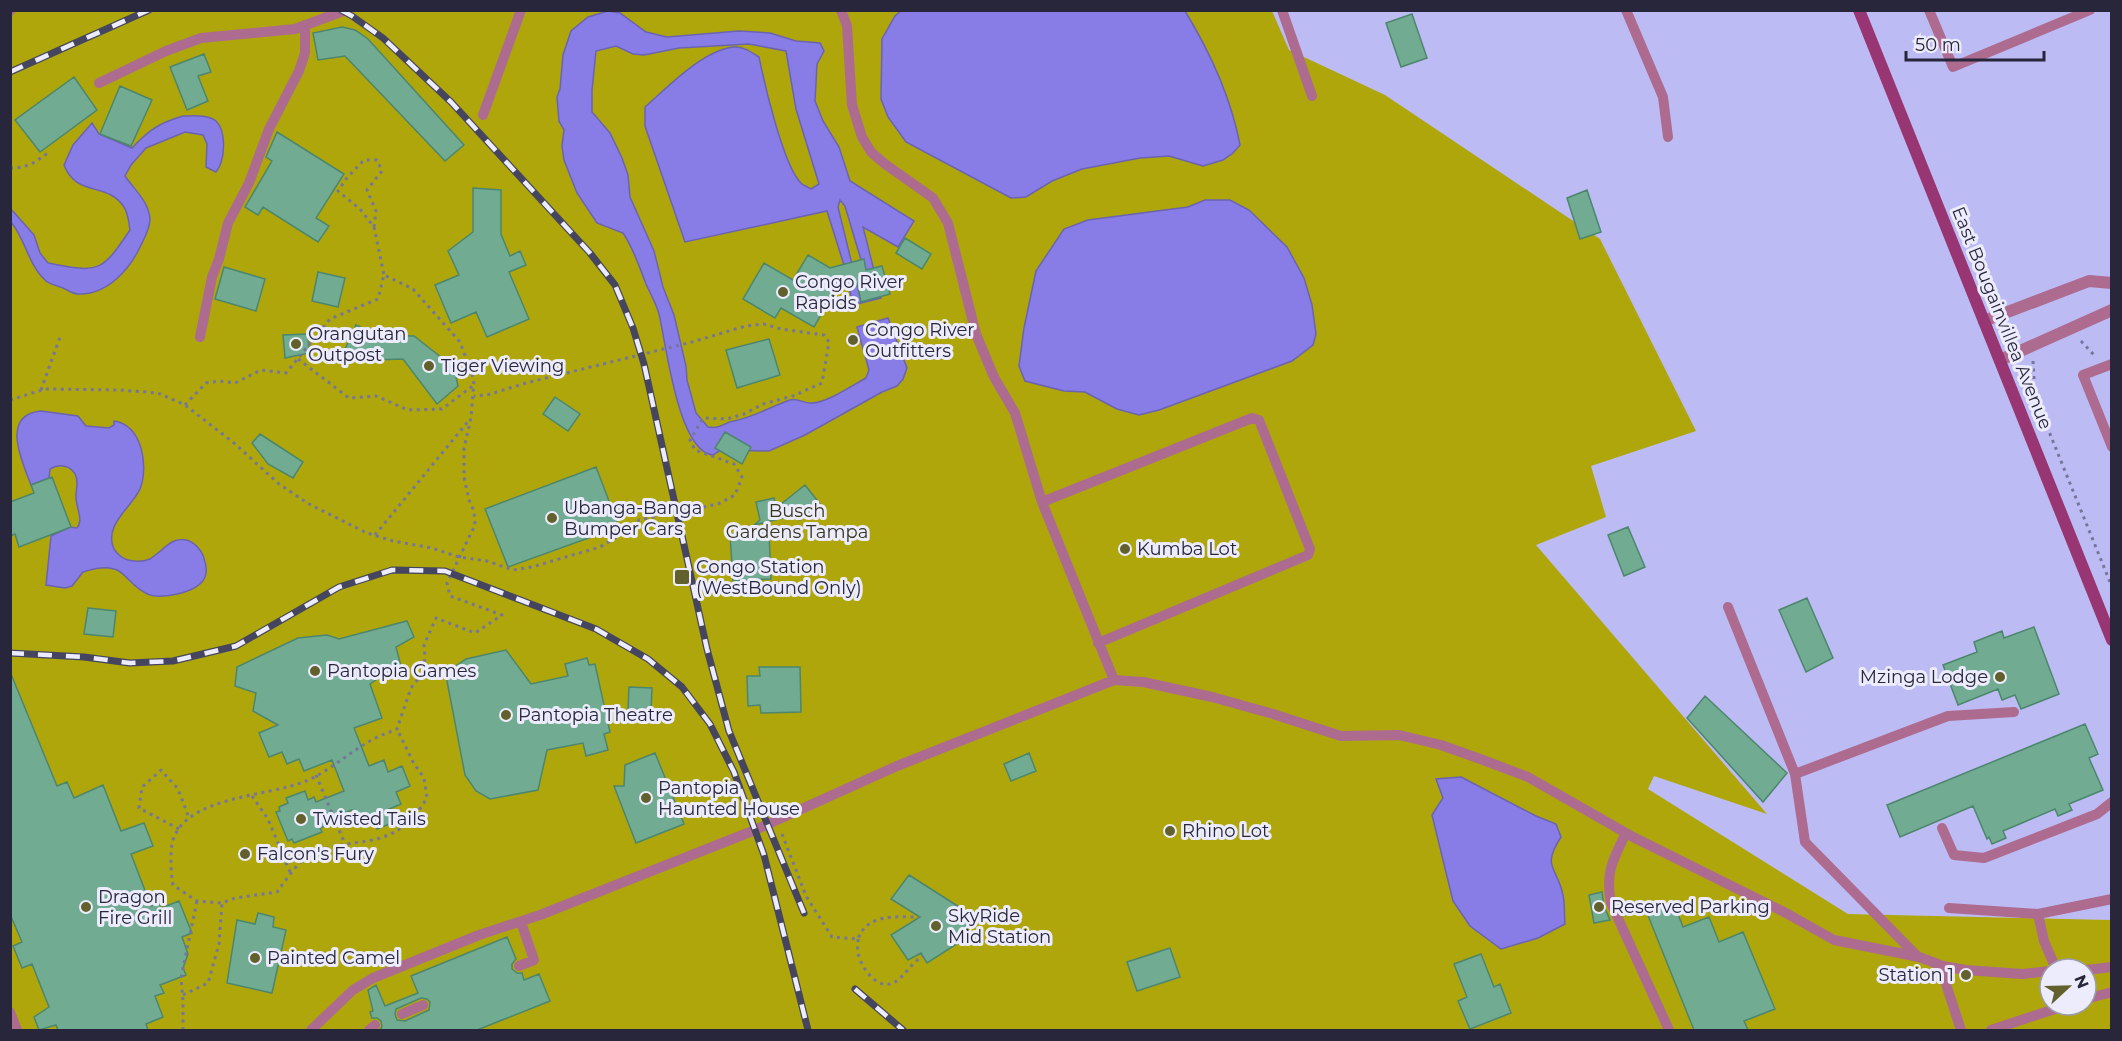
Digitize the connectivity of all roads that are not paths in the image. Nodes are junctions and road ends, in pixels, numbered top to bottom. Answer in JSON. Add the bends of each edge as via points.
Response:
{"nodes":[{"id":1,"x":346,"y":10,"type":"edge"},
{"id":2,"x":521,"y":10,"type":"edge"},
{"id":3,"x":841,"y":10,"type":"edge"},
{"id":4,"x":1282,"y":10,"type":"edge"},
{"id":5,"x":1626,"y":10,"type":"edge"},
{"id":6,"x":1859,"y":10,"type":"edge"},
{"id":7,"x":1929,"y":10,"type":"edge"},
{"id":8,"x":2090,"y":10,"type":"edge"},
{"id":9,"x":305,"y":25,"type":"junction"},
{"id":10,"x":99,"y":83,"type":"dead end"},
{"id":11,"x":1312,"y":96,"type":"dead end"},
{"id":12,"x":483,"y":115,"type":"dead end"},
{"id":13,"x":1668,"y":137,"type":"dead end"},
{"id":14,"x":2112,"y":283,"type":"edge"},
{"id":15,"x":2112,"y":310,"type":"edge"},
{"id":16,"x":1984,"y":321,"type":"junction"},
{"id":17,"x":200,"y":337,"type":"dead end"},
{"id":18,"x":2000,"y":360,"type":"junction"},
{"id":19,"x":2109,"y":365,"type":"edge"},
{"id":20,"x":2112,"y":447,"type":"edge"},
{"id":21,"x":1042,"y":502,"type":"junction"},
{"id":22,"x":1728,"y":607,"type":"dead end"},
{"id":23,"x":2112,"y":640,"type":"edge"},
{"id":24,"x":1098,"y":643,"type":"junction"},
{"id":25,"x":1114,"y":680,"type":"junction"},
{"id":26,"x":2014,"y":712,"type":"dead end"},
{"id":27,"x":1795,"y":774,"type":"junction"},
{"id":28,"x":2112,"y":802,"type":"edge"},
{"id":29,"x":1942,"y":828,"type":"dead end"},
{"id":30,"x":1626,"y":833,"type":"junction"},
{"id":31,"x":2112,"y":898,"type":"edge"},
{"id":32,"x":1949,"y":908,"type":"dead end"},
{"id":33,"x":2038,"y":914,"type":"junction"},
{"id":34,"x":521,"y":922,"type":"junction"},
{"id":35,"x":1919,"y":957,"type":"junction"},
{"id":36,"x":2051,"y":957,"type":"edge"},
{"id":37,"x":519,"y":966,"type":"dead end"},
{"id":38,"x":1943,"y":966,"type":"junction"},
{"id":39,"x":2038,"y":972,"type":"edge"},
{"id":40,"x":423,"y":1005,"type":"dead end"},
{"id":41,"x":10,"y":1012,"type":"edge"},
{"id":42,"x":402,"y":1014,"type":"dead end"},
{"id":43,"x":2038,"y":1015,"type":"edge"},
{"id":44,"x":16,"y":1030,"type":"edge"},
{"id":45,"x":311,"y":1030,"type":"edge"},
{"id":46,"x":1669,"y":1030,"type":"edge"},
{"id":47,"x":1961,"y":1030,"type":"edge"},
{"id":48,"x":1991,"y":1030,"type":"edge"}],
"edges":[{"from":1,"to":9,"type":"lane"},
{"from":2,"to":12,"type":"lane"},
{"from":3,"to":21,"type":"lane","via":[[847,26],[852,105],[862,137],[885,164],[933,198],[948,223],[976,334],[994,378],[1016,413]]},
{"from":4,"to":11,"type":"lane"},
{"from":5,"to":13,"type":"lane","via":[[1663,97]]},
{"from":6,"to":16,"type":"street","name":"East Bougainvillea Avenue"},
{"from":7,"to":8,"type":"lane","via":[[1953,67]]},
{"from":9,"to":10,"type":"lane","via":[[201,38]]},
{"from":9,"to":17,"type":"lane","via":[[305,53],[299,71],[228,223]]},
{"from":14,"to":16,"type":"street","via":[[2089,281]]},
{"from":15,"to":18,"type":"street"},
{"from":16,"to":18,"type":"street","name":"East Bougainvillea Avenue"},
{"from":18,"to":23,"type":"street","name":"East Bougainvillea Avenue"},
{"from":19,"to":20,"type":"lane","via":[[2083,375]]},
{"from":21,"to":24,"type":"lane"},
{"from":21,"to":24,"type":"lane","via":[[1252,418],[1259,420],[1310,549],[1308,555]]},
{"from":22,"to":27,"type":"lane"},
{"from":24,"to":25,"type":"lane"},
{"from":25,"to":30,"type":"lane","via":[[1212,697],[1341,736],[1399,735],[1441,745],[1528,777]]},
{"from":25,"to":34,"type":"lane"},
{"from":26,"to":27,"type":"lane","via":[[1948,716]]},
{"from":27,"to":35,"type":"lane","via":[[1805,842]]},
{"from":28,"to":29,"type":"lane","via":[[2097,814],[1984,858],[1953,855]]},
{"from":30,"to":35,"type":"lane","via":[[1834,940]]},
{"from":30,"to":46,"type":"lane","via":[[1610,870],[1611,903]]},
{"from":31,"to":33,"type":"lane"},
{"from":32,"to":33,"type":"lane"},
{"from":33,"to":36,"type":"lane"},
{"from":34,"to":37,"type":"lane","via":[[534,960]]},
{"from":34,"to":45,"type":"lane","via":[[479,935],[364,983]]},
{"from":35,"to":38,"type":"lane"},
{"from":38,"to":39,"type":"lane"},
{"from":38,"to":47,"type":"lane"},
{"from":40,"to":42,"type":"lane"},
{"from":41,"to":44,"type":"lane"},
{"from":43,"to":48,"type":"lane"}]}
